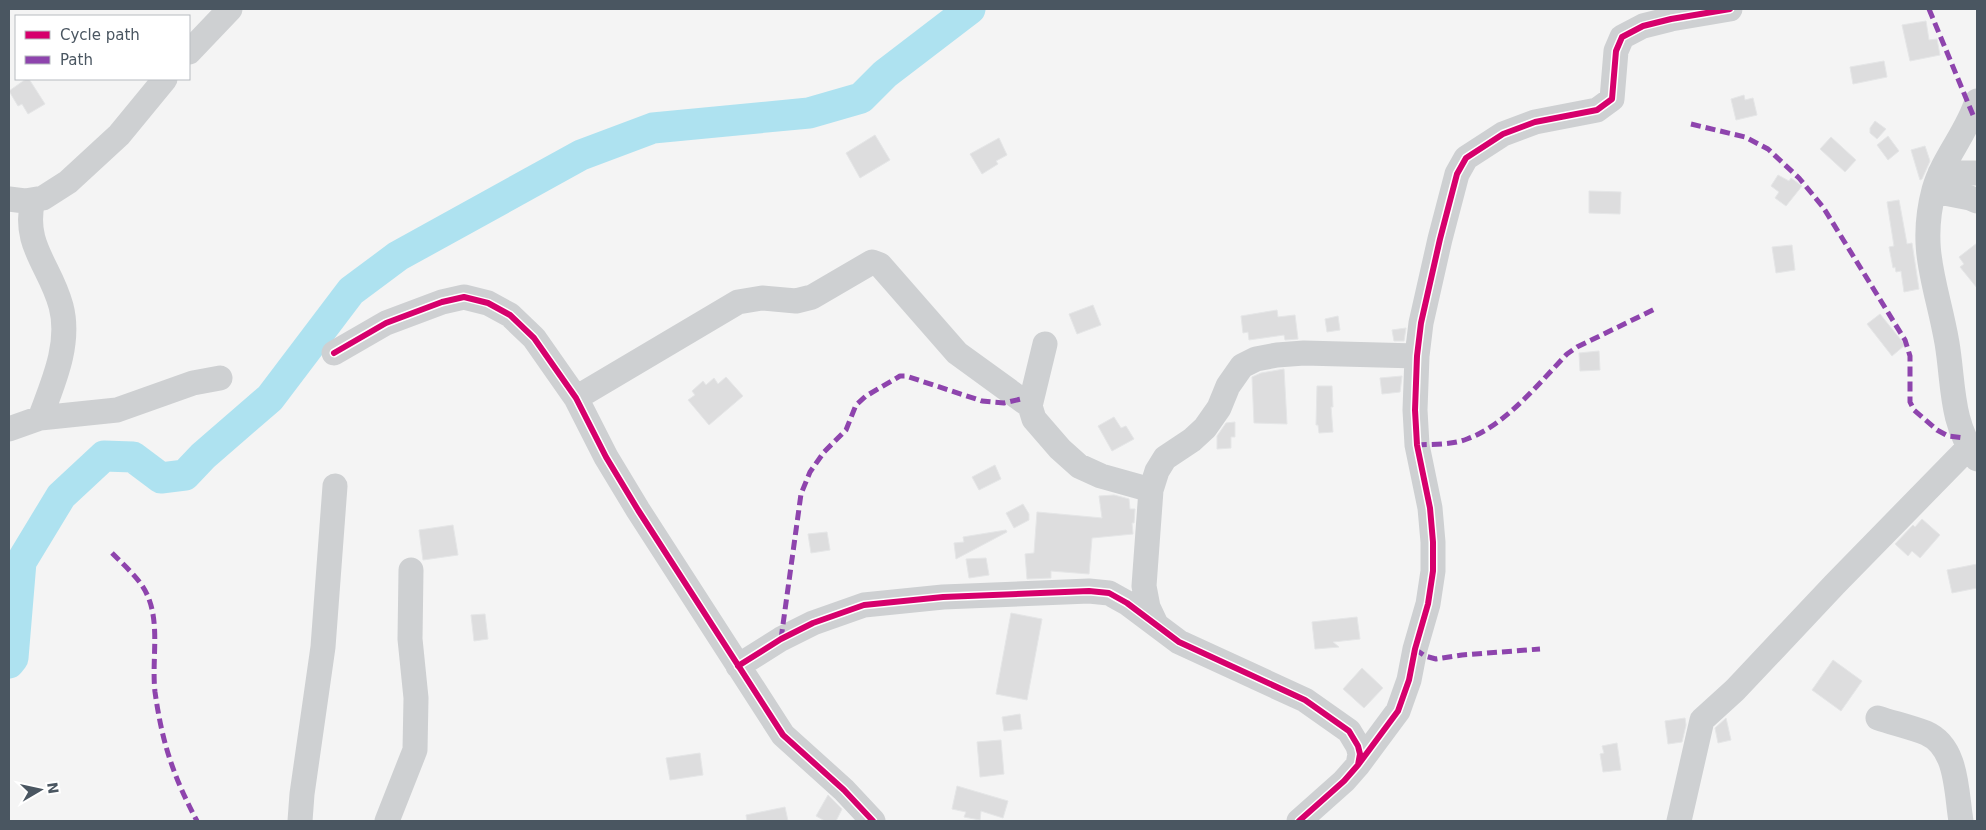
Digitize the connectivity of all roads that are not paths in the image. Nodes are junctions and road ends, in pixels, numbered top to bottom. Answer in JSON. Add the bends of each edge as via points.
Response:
{"nodes":[{"id":1,"x":230,"y":9,"type":"edge"},
{"id":2,"x":1730,"y":9,"type":"edge"},
{"id":3,"x":190,"y":51,"type":"edge"},
{"id":4,"x":164,"y":80,"type":"edge"},
{"id":5,"x":1977,"y":101,"type":"edge"},
{"id":6,"x":1977,"y":173,"type":"edge"},
{"id":7,"x":1937,"y":182,"type":"junction"},
{"id":8,"x":9,"y":198,"type":"edge"},
{"id":9,"x":34,"y":200,"type":"junction"},
{"id":10,"x":1977,"y":201,"type":"edge"},
{"id":11,"x":1045,"y":344,"type":"dead end"},
{"id":12,"x":334,"y":353,"type":"dead end"},
{"id":13,"x":1417,"y":356,"type":"junction"},
{"id":14,"x":220,"y":378,"type":"dead end"},
{"id":15,"x":576,"y":398,"type":"junction"},
{"id":16,"x":1030,"y":406,"type":"junction"},
{"id":17,"x":40,"y":418,"type":"junction"},
{"id":18,"x":9,"y":429,"type":"edge"},
{"id":19,"x":1973,"y":453,"type":"edge"},
{"id":20,"x":335,"y":486,"type":"dead end"},
{"id":21,"x":1151,"y":490,"type":"junction"},
{"id":22,"x":411,"y":570,"type":"dead end"},
{"id":23,"x":1156,"y":624,"type":"junction"},
{"id":24,"x":738,"y":666,"type":"junction"},
{"id":25,"x":1878,"y":718,"type":"dead end"},
{"id":26,"x":1358,"y":765,"type":"junction"},
{"id":27,"x":300,"y":821,"type":"edge"},
{"id":28,"x":387,"y":821,"type":"edge"},
{"id":29,"x":873,"y":821,"type":"edge"},
{"id":30,"x":1299,"y":821,"type":"edge"},
{"id":31,"x":1679,"y":821,"type":"edge"},
{"id":32,"x":1961,"y":821,"type":"edge"}],
"edges":[{"from":1,"to":3,"type":"street"},
{"from":2,"to":13,"type":"street","via":[[1643,26],[1622,37],[1616,51],[1612,99],[1607,104],[1597,110],[1535,122],[1503,134],[1466,158],[1451,189],[1421,323]]},
{"from":4,"to":9,"type":"street","via":[[100,154],[68,182],[44,198]]},
{"from":5,"to":7,"type":"street","via":[[1973,115]]},
{"from":6,"to":7,"type":"street"},
{"from":7,"to":10,"type":"street"},
{"from":7,"to":19,"type":"street","via":[[1926,228],[1927,252],[1947,345],[1956,415]]},
{"from":8,"to":9,"type":"street"},
{"from":9,"to":17,"type":"street","via":[[30,232],[61,306],[64,326],[58,372]]},
{"from":11,"to":16,"type":"street"},
{"from":12,"to":15,"type":"street","via":[[386,323],[464,297],[488,303],[510,315],[534,338]]},
{"from":13,"to":21,"type":"street","via":[[1304,353],[1256,358],[1237,372],[1205,428],[1165,458]]},
{"from":13,"to":26,"type":"street","via":[[1417,445],[1430,508],[1433,571],[1409,680],[1398,711]]},
{"from":14,"to":17,"type":"street","via":[[193,383],[116,410]]},
{"from":15,"to":16,"type":"street","via":[[738,302],[762,298],[796,301],[812,297],[872,262],[880,265],[957,353]]},
{"from":15,"to":24,"type":"street","via":[[638,510]]},
{"from":16,"to":21,"type":"street","via":[[1034,419],[1060,450],[1079,466]]},
{"from":17,"to":18,"type":"street"},
{"from":19,"to":31,"type":"street","via":[[1835,584],[1735,690],[1702,720]]},
{"from":20,"to":27,"type":"street","via":[[323,647]]},
{"from":21,"to":23,"type":"street","via":[[1144,586],[1148,607]]},
{"from":22,"to":28,"type":"street","via":[[410,639],[416,698],[416,750]]},
{"from":23,"to":24,"type":"street","via":[[1109,593],[1089,591],[900,601],[864,605],[813,623]]},
{"from":23,"to":26,"type":"street","via":[[1180,642],[1304,700],[1326,714],[1354,738],[1360,754]]},
{"from":24,"to":29,"type":"street","via":[[783,735]]},
{"from":25,"to":32,"type":"street","via":[[1927,733],[1946,750],[1952,764]]},
{"from":26,"to":30,"type":"street"}]}
